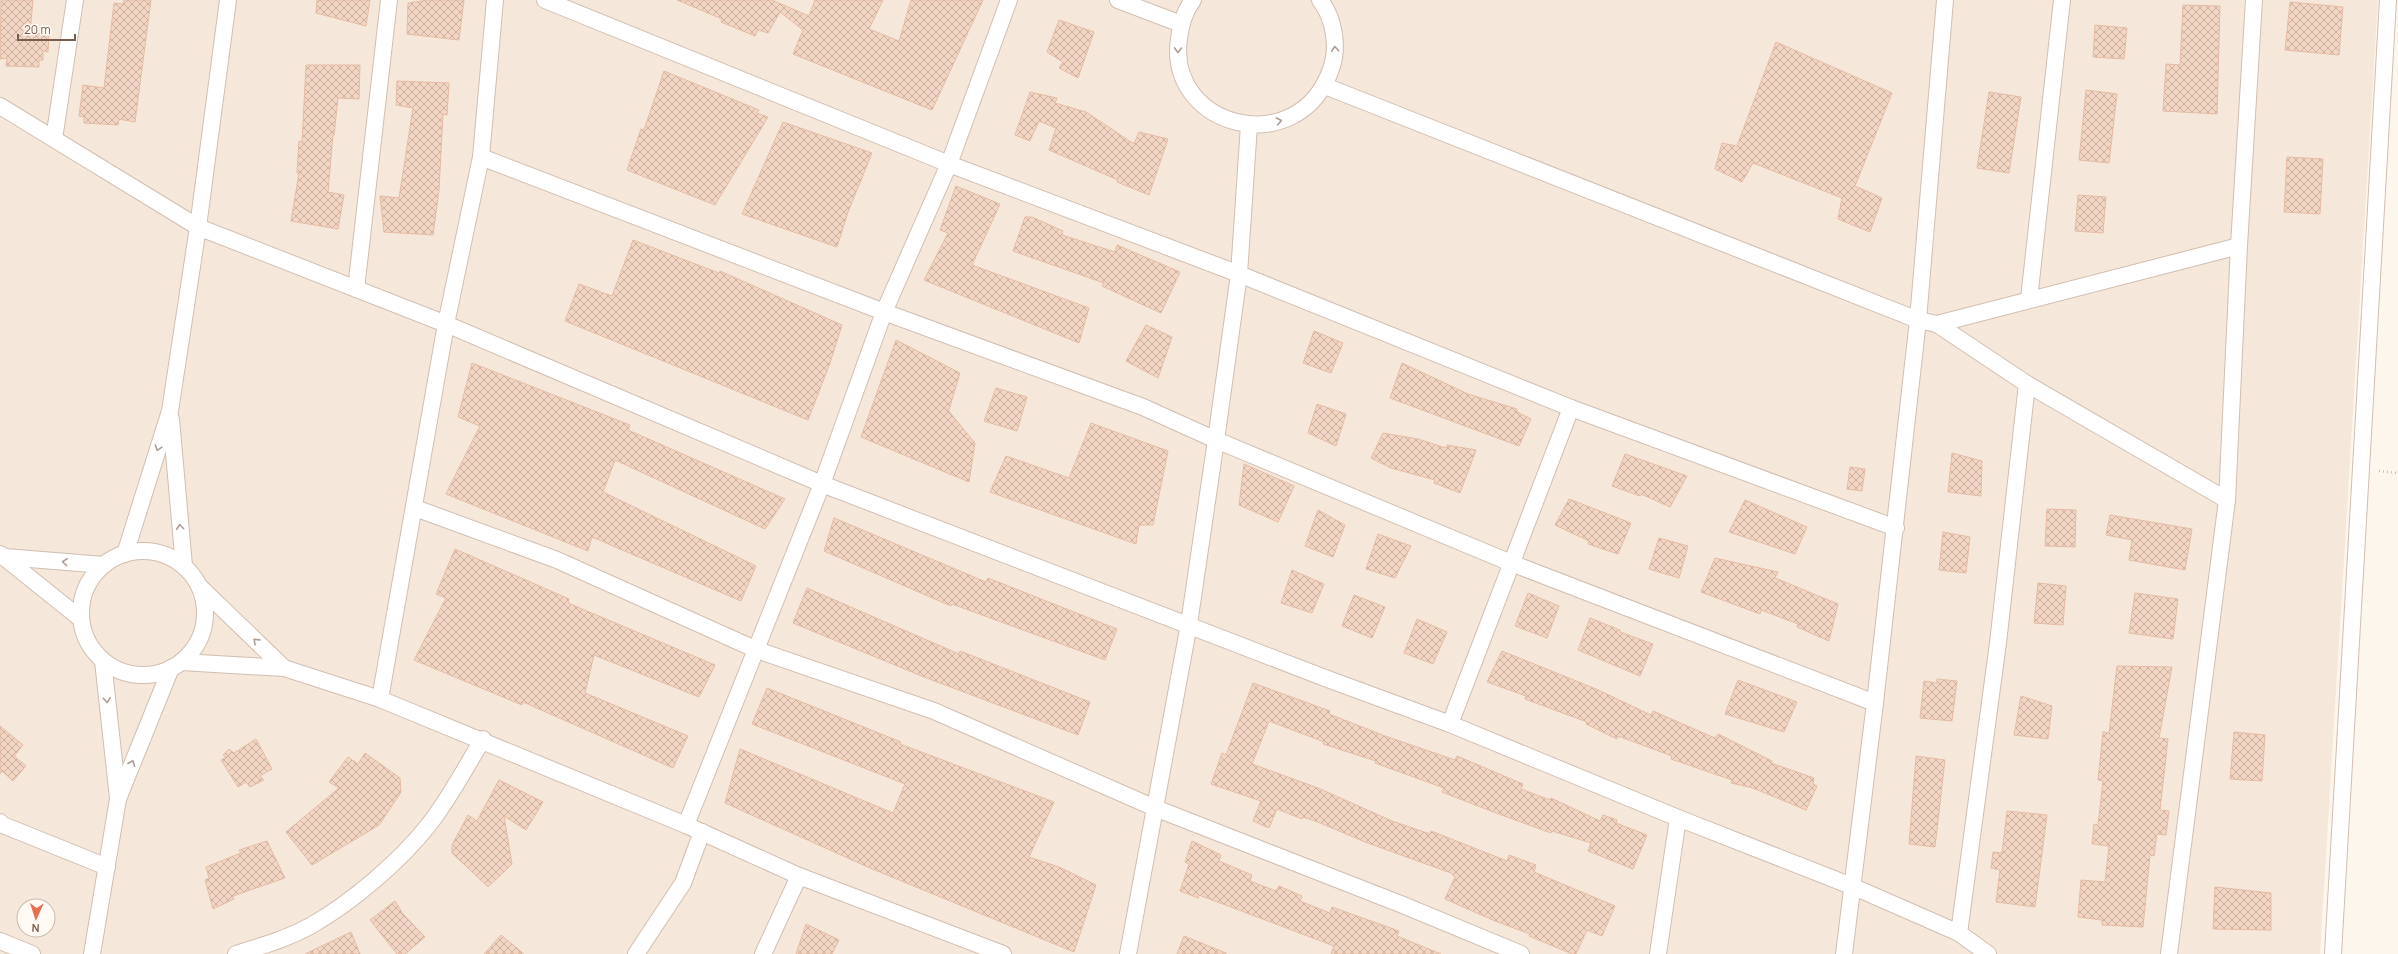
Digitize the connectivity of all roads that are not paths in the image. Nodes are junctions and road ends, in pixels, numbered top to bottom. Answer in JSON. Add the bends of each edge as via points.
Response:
{"nodes":[{"id":1,"x":75,"y":0,"type":"edge"},
{"id":2,"x":228,"y":0,"type":"edge"},
{"id":3,"x":389,"y":0,"type":"edge"},
{"id":4,"x":495,"y":0,"type":"edge"},
{"id":5,"x":545,"y":0,"type":"edge"},
{"id":6,"x":1009,"y":0,"type":"edge"},
{"id":7,"x":1118,"y":0,"type":"edge"},
{"id":8,"x":1193,"y":0,"type":"edge"},
{"id":9,"x":1320,"y":0,"type":"edge"},
{"id":10,"x":1945,"y":0,"type":"edge"},
{"id":11,"x":2062,"y":0,"type":"edge"},
{"id":12,"x":2254,"y":0,"type":"edge"},
{"id":13,"x":2388,"y":0,"type":"edge"},
{"id":14,"x":1181,"y":24,"type":"junction"},
{"id":15,"x":1325,"y":86,"type":"junction"},
{"id":16,"x":0,"y":106,"type":"edge"},
{"id":17,"x":1249,"y":126,"type":"junction"},
{"id":18,"x":54,"y":139,"type":"junction"},
{"id":19,"x":481,"y":157,"type":"junction"},
{"id":20,"x":949,"y":164,"type":"junction"},
{"id":21,"x":198,"y":228,"type":"junction"},
{"id":22,"x":2239,"y":246,"type":"junction"},
{"id":23,"x":1239,"y":274,"type":"junction"},
{"id":24,"x":356,"y":289,"type":"junction"},
{"id":25,"x":2029,"y":299,"type":"junction"},
{"id":26,"x":884,"y":312,"type":"junction"},
{"id":27,"x":1918,"y":320,"type":"junction"},
{"id":28,"x":446,"y":324,"type":"junction"},
{"id":29,"x":1937,"y":324,"type":"junction"},
{"id":30,"x":2027,"y":384,"type":"junction"},
{"id":31,"x":1571,"y":408,"type":"junction"},
{"id":32,"x":170,"y":411,"type":"junction"},
{"id":33,"x":1216,"y":440,"type":"junction"},
{"id":34,"x":822,"y":484,"type":"junction"},
{"id":35,"x":2227,"y":500,"type":"junction"},
{"id":36,"x":415,"y":508,"type":"junction"},
{"id":37,"x":1896,"y":528,"type":"junction"},
{"id":38,"x":125,"y":554,"type":"junction"},
{"id":39,"x":3,"y":556,"type":"edge"},
{"id":40,"x":1511,"y":563,"type":"junction"},
{"id":41,"x":104,"y":565,"type":"junction"},
{"id":42,"x":184,"y":566,"type":"junction"},
{"id":43,"x":199,"y":585,"type":"junction"},
{"id":44,"x":81,"y":619,"type":"junction"},
{"id":45,"x":1189,"y":624,"type":"junction"},
{"id":46,"x":757,"y":650,"type":"junction"},
{"id":47,"x":103,"y":661,"type":"junction"},
{"id":48,"x":176,"y":665,"type":"junction"},
{"id":49,"x":284,"y":668,"type":"junction"},
{"id":50,"x":380,"y":699,"type":"junction"},
{"id":51,"x":1875,"y":703,"type":"junction"},
{"id":52,"x":1450,"y":724,"type":"junction"},
{"id":53,"x":483,"y":740,"type":"junction"},
{"id":54,"x":118,"y":799,"type":"junction"},
{"id":55,"x":1155,"y":808,"type":"junction"},
{"id":56,"x":1678,"y":818,"type":"junction"},
{"id":57,"x":0,"y":822,"type":"edge"},
{"id":58,"x":686,"y":825,"type":"junction"},
{"id":59,"x":702,"y":832,"type":"junction"},
{"id":60,"x":107,"y":867,"type":"junction"},
{"id":61,"x":799,"y":876,"type":"junction"},
{"id":62,"x":1854,"y":887,"type":"junction"},
{"id":63,"x":1959,"y":933,"type":"junction"},
{"id":64,"x":0,"y":941,"type":"edge"},
{"id":65,"x":32,"y":954,"type":"edge"},
{"id":66,"x":92,"y":954,"type":"edge"},
{"id":67,"x":236,"y":954,"type":"edge"},
{"id":68,"x":636,"y":954,"type":"edge"},
{"id":69,"x":763,"y":954,"type":"edge"},
{"id":70,"x":1003,"y":954,"type":"edge"},
{"id":71,"x":1128,"y":954,"type":"edge"},
{"id":72,"x":1521,"y":954,"type":"edge"},
{"id":73,"x":1658,"y":954,"type":"edge"},
{"id":74,"x":1844,"y":954,"type":"edge"},
{"id":75,"x":1988,"y":954,"type":"edge"},
{"id":76,"x":2169,"y":954,"type":"edge"},
{"id":77,"x":2333,"y":954,"type":"edge"}],
"edges":[{"from":1,"to":18,"type":"street"},
{"from":2,"to":21,"type":"street"},
{"from":3,"to":24,"type":"street"},
{"from":4,"to":19,"type":"street"},
{"from":5,"to":20,"type":"street"},
{"from":6,"to":20,"type":"street"},
{"from":7,"to":14,"type":"street"},
{"from":8,"to":14,"type":"street"},
{"from":15,"to":9,"type":"street","one_way":true,"via":[[1335,58],[1334,28]]},
{"from":10,"to":27,"type":"street"},
{"from":11,"to":25,"type":"street"},
{"from":12,"to":22,"type":"street"},
{"from":13,"to":77,"type":"street"},
{"from":14,"to":17,"type":"street","one_way":true,"via":[[1177,51],[1182,74],[1193,95],[1210,112]]},
{"from":17,"to":15,"type":"street","one_way":true,"via":[[1283,121],[1307,108]]},
{"from":15,"to":27,"type":"street"},
{"from":16,"to":18,"type":"street"},
{"from":17,"to":23,"type":"street"},
{"from":18,"to":21,"type":"street"},
{"from":19,"to":26,"type":"street"},
{"from":19,"to":28,"type":"street"},
{"from":20,"to":23,"type":"street"},
{"from":20,"to":26,"type":"street"},
{"from":21,"to":24,"type":"street"},
{"from":21,"to":32,"type":"street"},
{"from":22,"to":25,"type":"street"},
{"from":22,"to":35,"type":"street"},
{"from":23,"to":31,"type":"street"},
{"from":23,"to":33,"type":"street"},
{"from":24,"to":28,"type":"street"},
{"from":25,"to":29,"type":"street"},
{"from":26,"to":33,"type":"street","via":[[1143,407]]},
{"from":26,"to":34,"type":"street"},
{"from":27,"to":29,"type":"street"},
{"from":27,"to":37,"type":"street"},
{"from":28,"to":34,"type":"street"},
{"from":28,"to":36,"type":"street"},
{"from":29,"to":30,"type":"street"},
{"from":30,"to":35,"type":"street"},
{"from":30,"to":63,"type":"street","via":[[1998,643]]},
{"from":31,"to":37,"type":"street"},
{"from":31,"to":40,"type":"street"},
{"from":32,"to":38,"type":"street","one_way":true},
{"from":42,"to":32,"type":"street","one_way":true},
{"from":33,"to":40,"type":"street"},
{"from":33,"to":45,"type":"street"},
{"from":34,"to":45,"type":"street"},
{"from":34,"to":46,"type":"street"},
{"from":35,"to":76,"type":"street"},
{"from":36,"to":46,"type":"street","via":[[557,560]]},
{"from":36,"to":50,"type":"street"},
{"from":37,"to":51,"type":"street"},
{"from":38,"to":41,"type":"street"},
{"from":38,"to":42,"type":"street","via":[[150,551],[162,554]]},
{"from":41,"to":39,"type":"street","one_way":true},
{"from":39,"to":44,"type":"street"},
{"from":40,"to":51,"type":"street"},
{"from":40,"to":52,"type":"street"},
{"from":41,"to":44,"type":"street","via":[[95,573],[84,595]]},
{"from":42,"to":43,"type":"street"},
{"from":43,"to":48,"type":"street","via":[[205,622],[196,645]]},
{"from":49,"to":43,"type":"street","one_way":true},
{"from":44,"to":47,"type":"street","via":[[88,642]]},
{"from":45,"to":52,"type":"street"},
{"from":45,"to":55,"type":"street"},
{"from":46,"to":55,"type":"street","via":[[934,711]]},
{"from":46,"to":58,"type":"street"},
{"from":47,"to":48,"type":"street","via":[[137,675],[160,673]]},
{"from":47,"to":54,"type":"street","one_way":true},
{"from":48,"to":49,"type":"street"},
{"from":54,"to":48,"type":"street","one_way":true},
{"from":49,"to":50,"type":"street"},
{"from":50,"to":53,"type":"street"},
{"from":51,"to":62,"type":"street"},
{"from":52,"to":56,"type":"street"},
{"from":53,"to":58,"type":"street"},
{"from":53,"to":67,"type":"street","via":[[428,826],[399,859],[312,925],[270,944]]},
{"from":54,"to":60,"type":"street"},
{"from":55,"to":71,"type":"street"},
{"from":55,"to":72,"type":"street"},
{"from":56,"to":62,"type":"street"},
{"from":56,"to":73,"type":"street"},
{"from":57,"to":60,"type":"street"},
{"from":58,"to":59,"type":"street"},
{"from":59,"to":61,"type":"street"},
{"from":59,"to":68,"type":"street","via":[[683,883]]},
{"from":60,"to":66,"type":"street"},
{"from":61,"to":69,"type":"street"},
{"from":61,"to":70,"type":"street"},
{"from":62,"to":63,"type":"street"},
{"from":62,"to":74,"type":"street"},
{"from":63,"to":75,"type":"street"},
{"from":64,"to":65,"type":"street"}]}
